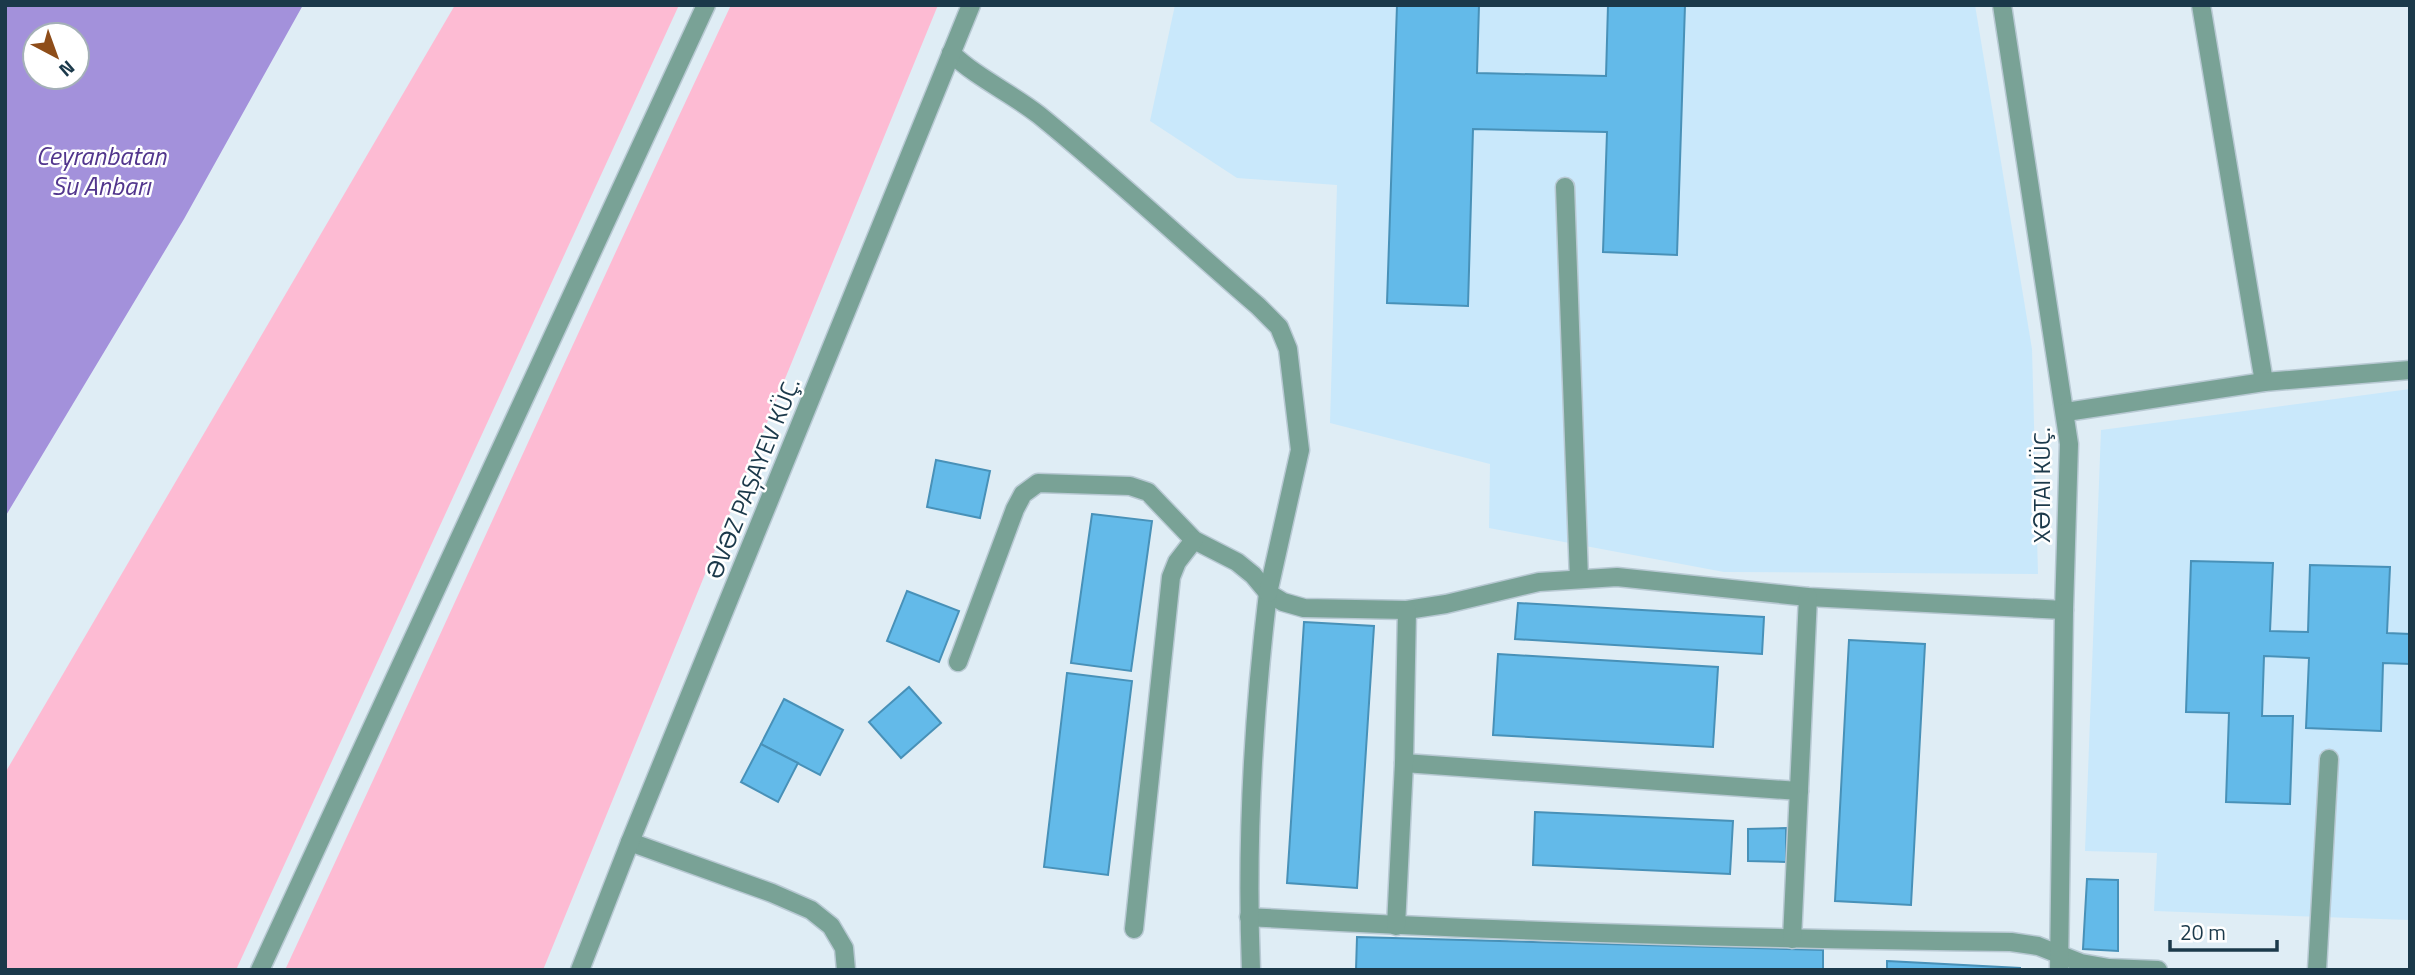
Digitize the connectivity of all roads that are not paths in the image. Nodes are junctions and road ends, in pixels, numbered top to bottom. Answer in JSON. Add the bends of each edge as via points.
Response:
{"nodes":[{"id":1,"x":706,"y":5,"type":"edge"},
{"id":2,"x":971,"y":5,"type":"edge"},
{"id":3,"x":2002,"y":5,"type":"edge"},
{"id":4,"x":2201,"y":5,"type":"edge"},
{"id":5,"x":951,"y":54,"type":"junction"},
{"id":6,"x":1565,"y":187,"type":"dead end"},
{"id":7,"x":2410,"y":370,"type":"edge"},
{"id":8,"x":2264,"y":382,"type":"junction"},
{"id":9,"x":2066,"y":412,"type":"junction"},
{"id":10,"x":1194,"y":540,"type":"junction"},
{"id":11,"x":1579,"y":579,"type":"junction"},
{"id":12,"x":1268,"y":593,"type":"junction"},
{"id":13,"x":1808,"y":597,"type":"junction"},
{"id":14,"x":1407,"y":610,"type":"junction"},
{"id":15,"x":2064,"y":610,"type":"junction"},
{"id":16,"x":958,"y":662,"type":"dead end"},
{"id":17,"x":2329,"y":759,"type":"dead end"},
{"id":18,"x":1404,"y":763,"type":"junction"},
{"id":19,"x":1799,"y":791,"type":"junction"},
{"id":20,"x":630,"y":842,"type":"junction"},
{"id":21,"x":1249,"y":917,"type":"junction"},
{"id":22,"x":1396,"y":926,"type":"junction"},
{"id":23,"x":1134,"y":929,"type":"dead end"},
{"id":24,"x":1792,"y":939,"type":"junction"},
{"id":25,"x":2059,"y":962,"type":"edge"},
{"id":26,"x":260,"y":970,"type":"edge"},
{"id":27,"x":580,"y":970,"type":"edge"},
{"id":28,"x":846,"y":970,"type":"edge"},
{"id":29,"x":1251,"y":970,"type":"edge"},
{"id":30,"x":2158,"y":970,"type":"edge"},
{"id":31,"x":2318,"y":970,"type":"edge"}],
"edges":[{"from":1,"to":26,"type":"street"},
{"from":2,"to":5,"type":"street","name":"ƏVƏZ PAŞAYEV KÜÇ."},
{"from":3,"to":9,"type":"street","name":"XƏTAI KÜÇ."},
{"from":4,"to":8,"type":"street"},
{"from":5,"to":12,"type":"street","via":[[1038,115],[1279,327],[1288,349],[1300,450]]},
{"from":5,"to":20,"type":"street","name":"ƏVƏZ PAŞAYEV KÜÇ."},
{"from":6,"to":11,"type":"street"},
{"from":7,"to":8,"type":"street"},
{"from":8,"to":9,"type":"street"},
{"from":9,"to":15,"type":"street","name":"XƏTAI KÜÇ.","via":[[2069,471]]},
{"from":10,"to":12,"type":"street","via":[[1237,562]]},
{"from":10,"to":16,"type":"street","via":[[1148,492],[1130,486],[1038,483],[1023,494],[1015,509]]},
{"from":10,"to":23,"type":"street","via":[[1171,577]]},
{"from":11,"to":13,"type":"street","via":[[1617,577]]},
{"from":11,"to":14,"type":"street","via":[[1539,582]]},
{"from":12,"to":14,"type":"street","via":[[1304,608]]},
{"from":12,"to":21,"type":"street","via":[[1248,857]]},
{"from":13,"to":15,"type":"street"},
{"from":13,"to":19,"type":"street"},
{"from":14,"to":18,"type":"street"},
{"from":15,"to":25,"type":"street","name":"XƏTAI KÜÇ."},
{"from":17,"to":31,"type":"street"},
{"from":18,"to":19,"type":"street"},
{"from":18,"to":22,"type":"street"},
{"from":19,"to":24,"type":"street"},
{"from":20,"to":27,"type":"street","name":"ƏVƏZ PAŞAYEV KÜÇ."},
{"from":20,"to":28,"type":"street","via":[[811,910],[831,926],[844,948]]},
{"from":21,"to":22,"type":"street"},
{"from":21,"to":29,"type":"street"},
{"from":22,"to":24,"type":"street"},
{"from":24,"to":25,"type":"street","via":[[2011,942],[2038,946]]},
{"from":25,"to":30,"type":"street"}]}
